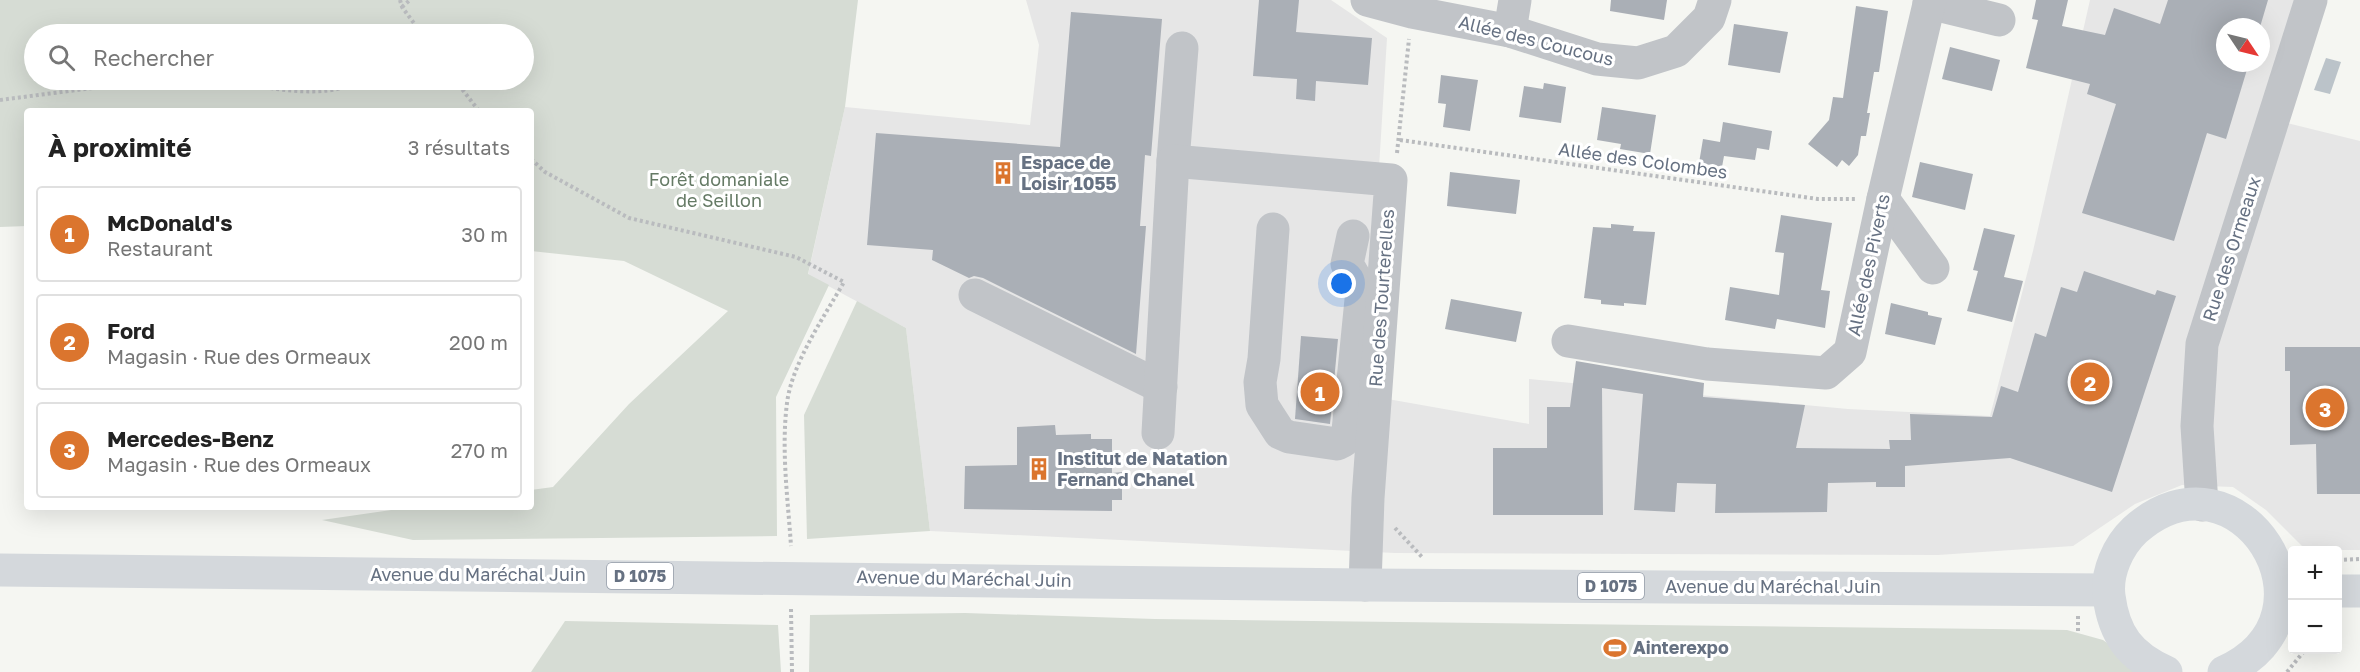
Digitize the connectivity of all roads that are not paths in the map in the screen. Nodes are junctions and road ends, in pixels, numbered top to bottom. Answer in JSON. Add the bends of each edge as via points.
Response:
{"nodes":[{"id":1,"x":1367,"y":0,"type":"edge"},
{"id":2,"x":1715,"y":0,"type":"edge"},
{"id":3,"x":2311,"y":0,"type":"edge"},
{"id":4,"x":1930,"y":2,"type":"edge"},
{"id":5,"x":1513,"y":16,"type":"edge"},
{"id":6,"x":1999,"y":20,"type":"dead end"},
{"id":7,"x":1182,"y":48,"type":"dead end"},
{"id":8,"x":1173,"y":161,"type":"junction"},
{"id":9,"x":1883,"y":199,"type":"junction"},
{"id":10,"x":1273,"y":229,"type":"dead end"},
{"id":11,"x":1353,"y":236,"type":"dead end"},
{"id":12,"x":1934,"y":268,"type":"dead end"},
{"id":13,"x":975,"y":296,"type":"dead end"},
{"id":14,"x":1568,"y":341,"type":"dead end"},
{"id":15,"x":1161,"y":387,"type":"junction"},
{"id":16,"x":1158,"y":433,"type":"dead end"},
{"id":17,"x":2202,"y":505,"type":"junction"},
{"id":18,"x":0,"y":570,"type":"edge"},
{"id":19,"x":1365,"y":585,"type":"junction"},
{"id":20,"x":2108,"y":590,"type":"junction"},
{"id":21,"x":2342,"y":591,"type":"edge"},
{"id":22,"x":2360,"y":591,"type":"edge"},
{"id":23,"x":2287,"y":592,"type":"edge"},
{"id":24,"x":2166,"y":672,"type":"edge"},
{"id":25,"x":2224,"y":672,"type":"edge"}],
"edges":[{"from":1,"to":5,"type":"street","name":"Allée des Coucous","via":[[1412,12]]},
{"from":2,"to":5,"type":"street","name":"Allée des Coucous","via":[[1709,18],[1676,51],[1638,63],[1597,59]]},
{"from":3,"to":17,"type":"street","name":"Rue des Ormeaux","via":[[2202,344],[2197,426]]},
{"from":4,"to":6,"type":"street"},
{"from":4,"to":9,"type":"street","name":"Allée des Piverts"},
{"from":7,"to":8,"type":"street"},
{"from":8,"to":15,"type":"street"},
{"from":8,"to":19,"type":"street","name":"Rue des Tourterelles","via":[[1391,180]]},
{"from":9,"to":12,"type":"street"},
{"from":9,"to":14,"type":"street","name":"Allée des Piverts","via":[[1850,352],[1826,373],[1707,364]]},
{"from":10,"to":11,"type":"street","via":[[1264,359],[1279,381],[1280,398],[1272,424],[1280,434],[1289,437],[1336,444],[1343,441],[1348,431],[1362,290],[1347,264]]},
{"from":13,"to":15,"type":"street"},
{"from":15,"to":16,"type":"street"},
{"from":17,"to":20,"type":"main road","via":[[2174,507],[2148,519],[2127,537],[2113,562]]},
{"from":17,"to":23,"type":"main road","via":[[2223,509],[2258,533],[2271,550]]},
{"from":18,"to":19,"type":"main road","name":"Avenue du Maréchal Juin","number":"D 1075"},
{"from":19,"to":20,"type":"main road","name":"Avenue du Maréchal Juin","number":"D 1075"},
{"from":20,"to":24,"type":"main road","via":[[2112,618],[2125,643],[2146,663]]},
{"from":21,"to":22,"type":"main road"},
{"from":23,"to":25,"type":"main road","via":[[2269,636],[2239,666]]}]}
